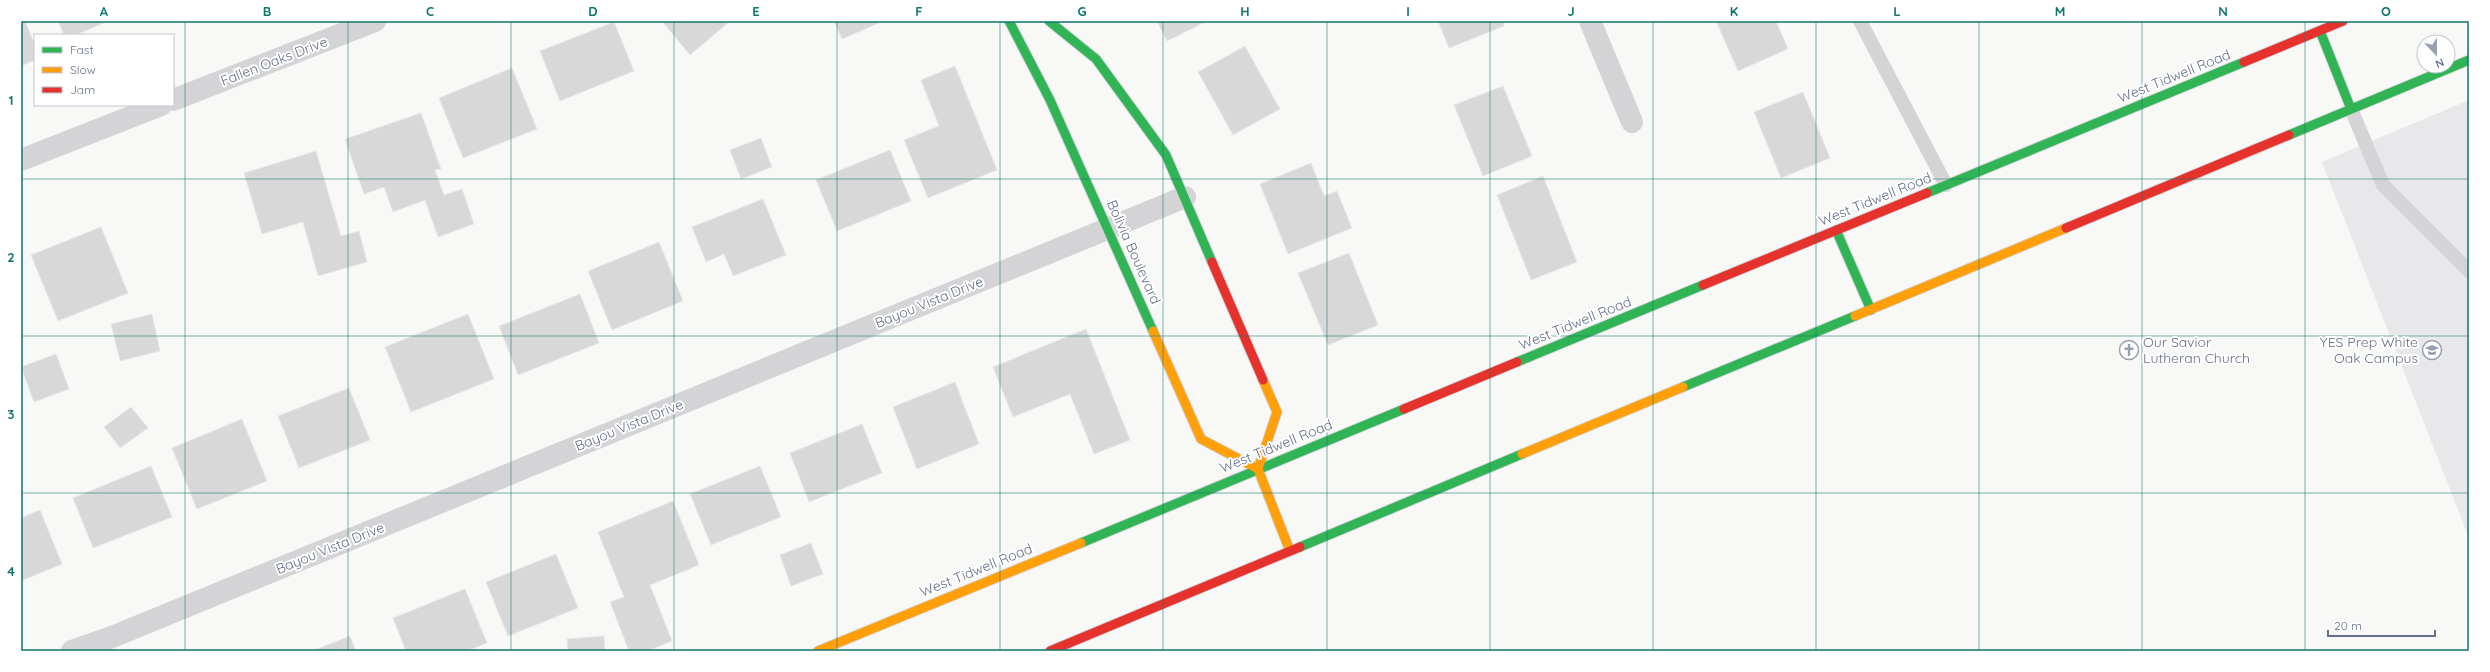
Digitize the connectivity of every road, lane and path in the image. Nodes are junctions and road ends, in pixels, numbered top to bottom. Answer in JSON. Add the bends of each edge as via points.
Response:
{"nodes":[{"id":1,"x":375,"y":21,"type":"edge"},
{"id":2,"x":1009,"y":21,"type":"edge"},
{"id":3,"x":1049,"y":21,"type":"edge"},
{"id":4,"x":1590,"y":21,"type":"edge"},
{"id":5,"x":1860,"y":21,"type":"edge"},
{"id":6,"x":2343,"y":21,"type":"edge"},
{"id":7,"x":2320,"y":31,"type":"junction"},
{"id":8,"x":2469,"y":60,"type":"edge"},
{"id":9,"x":174,"y":100,"type":"edge"},
{"id":10,"x":158,"y":106,"type":"edge"},
{"id":11,"x":2351,"y":109,"type":"junction"},
{"id":12,"x":1632,"y":122,"type":"dead end"},
{"id":13,"x":21,"y":160,"type":"edge"},
{"id":14,"x":1946,"y":185,"type":"junction"},
{"id":15,"x":1186,"y":197,"type":"junction"},
{"id":16,"x":1109,"y":229,"type":"junction"},
{"id":17,"x":1836,"y":230,"type":"junction"},
{"id":18,"x":2469,"y":272,"type":"edge"},
{"id":19,"x":1871,"y":310,"type":"junction"},
{"id":20,"x":1258,"y":469,"type":"junction"},
{"id":21,"x":1290,"y":551,"type":"junction"},
{"id":22,"x":72,"y":651,"type":"edge"},
{"id":23,"x":818,"y":651,"type":"edge"},
{"id":24,"x":1050,"y":651,"type":"edge"}],
"edges":[{"from":1,"to":9,"type":"street","name":"Fallen Oaks Drive"},
{"from":2,"to":16,"type":"main road","name":"Bolivia Boulevard","via":[[1050,100]]},
{"from":3,"to":15,"type":"main road","via":[[1096,59],[1166,155]]},
{"from":4,"to":12,"type":"street"},
{"from":5,"to":14,"type":"lane"},
{"from":6,"to":7,"type":"main road","name":"West Tidwell Road"},
{"from":7,"to":11,"type":"main road"},
{"from":7,"to":14,"type":"main road","name":"West Tidwell Road"},
{"from":8,"to":11,"type":"main road"},
{"from":10,"to":13,"type":"street"},
{"from":11,"to":18,"type":"lane","via":[[2383,185]]},
{"from":11,"to":19,"type":"main road"},
{"from":14,"to":17,"type":"main road","name":"West Tidwell Road"},
{"from":15,"to":16,"type":"street","name":"Bayou Vista Drive"},
{"from":15,"to":20,"type":"main road","via":[[1277,412]]},
{"from":16,"to":20,"type":"main road","name":"Bolivia Boulevard","via":[[1201,440]]},
{"from":16,"to":22,"type":"street","name":"Bayou Vista Drive","via":[[112,637]]},
{"from":17,"to":19,"type":"main road"},
{"from":17,"to":20,"type":"main road","name":"West Tidwell Road"},
{"from":19,"to":21,"type":"main road"},
{"from":20,"to":21,"type":"main road"},
{"from":20,"to":23,"type":"main road","name":"West Tidwell Road"},
{"from":21,"to":24,"type":"main road"}]}
